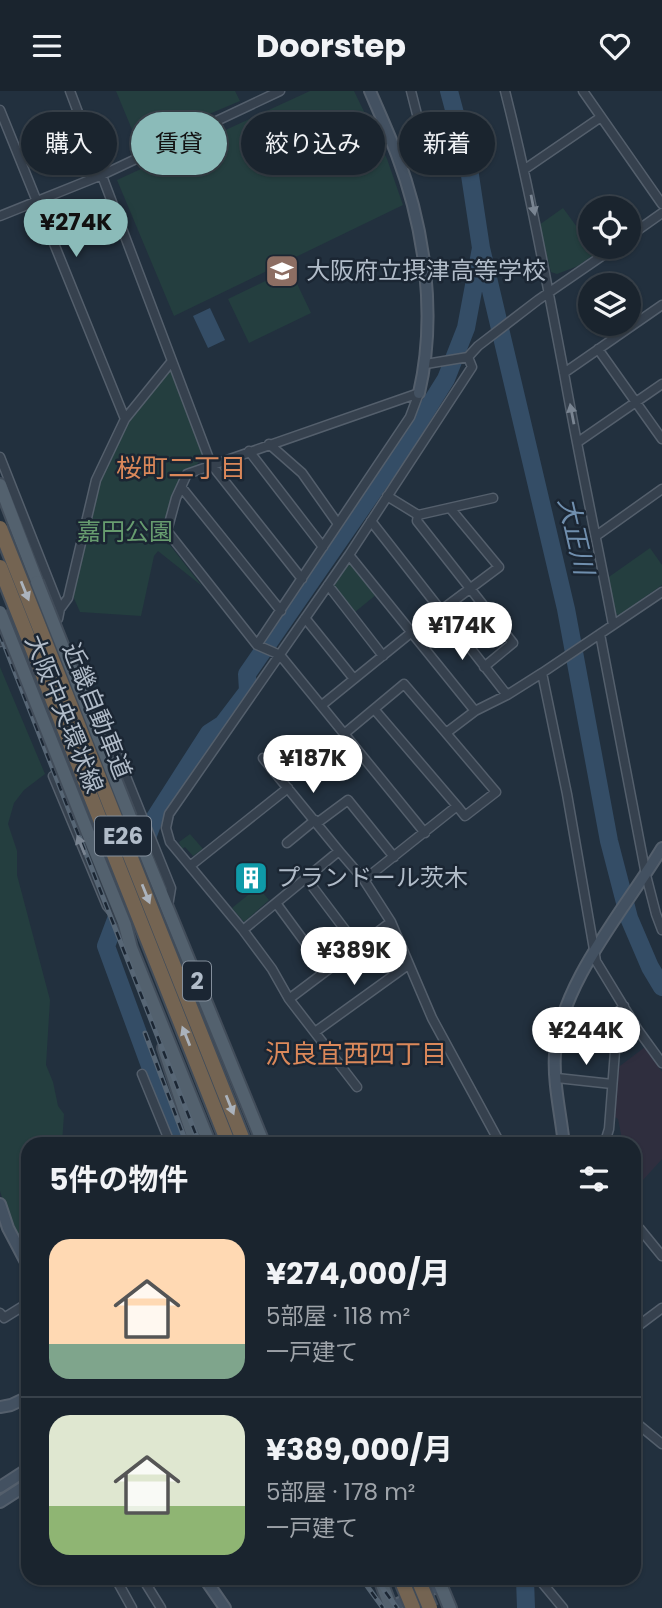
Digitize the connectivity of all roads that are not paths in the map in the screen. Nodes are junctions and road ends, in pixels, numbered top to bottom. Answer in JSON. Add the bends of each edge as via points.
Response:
{"nodes":[{"id":1,"x":70,"y":91,"type":"edge"},
{"id":2,"x":280,"y":91,"type":"edge"},
{"id":3,"x":370,"y":91,"type":"edge"},
{"id":4,"x":411,"y":91,"type":"edge"},
{"id":5,"x":506,"y":91,"type":"edge"},
{"id":6,"x":583,"y":91,"type":"edge"},
{"id":7,"x":0,"y":110,"type":"edge"},
{"id":8,"x":416,"y":112,"type":"edge"},
{"id":9,"x":601,"y":117,"type":"junction"},
{"id":10,"x":526,"y":169,"type":"junction"},
{"id":11,"x":102,"y":176,"type":"junction"},
{"id":12,"x":37,"y":202,"type":"junction"},
{"id":13,"x":662,"y":204,"type":"edge"},
{"id":14,"x":662,"y":213,"type":"edge"},
{"id":15,"x":0,"y":216,"type":"edge"},
{"id":16,"x":641,"y":228,"type":"edge"},
{"id":17,"x":597,"y":259,"type":"edge"},
{"id":18,"x":550,"y":291,"type":"junction"},
{"id":19,"x":662,"y":305,"type":"edge"},
{"id":20,"x":598,"y":349,"type":"junction"},
{"id":21,"x":468,"y":357,"type":"junction"},
{"id":22,"x":172,"y":361,"type":"junction"},
{"id":23,"x":431,"y":363,"type":"junction"},
{"id":24,"x":564,"y":373,"type":"junction"},
{"id":25,"x":662,"y":384,"type":"edge"},
{"id":26,"x":419,"y":393,"type":"junction"},
{"id":27,"x":636,"y":402,"type":"junction"},
{"id":28,"x":125,"y":419,"type":"junction"},
{"id":29,"x":662,"y":439,"type":"edge"},
{"id":30,"x":578,"y":442,"type":"junction"},
{"id":31,"x":270,"y":443,"type":"junction"},
{"id":32,"x":249,"y":451,"type":"junction"},
{"id":33,"x":0,"y":457,"type":"edge"},
{"id":34,"x":211,"y":464,"type":"junction"},
{"id":35,"x":0,"y":485,"type":"edge"},
{"id":36,"x":181,"y":488,"type":"junction"},
{"id":37,"x":662,"y":489,"type":"edge"},
{"id":38,"x":387,"y":496,"type":"junction"},
{"id":39,"x":493,"y":498,"type":"dead end"},
{"id":40,"x":450,"y":507,"type":"junction"},
{"id":41,"x":418,"y":515,"type":"junction"},
{"id":42,"x":371,"y":521,"type":"junction"},
{"id":43,"x":338,"y":524,"type":"junction"},
{"id":44,"x":0,"y":528,"type":"edge"},
{"id":45,"x":596,"y":536,"type":"junction"},
{"id":46,"x":323,"y":547,"type":"junction"},
{"id":47,"x":349,"y":555,"type":"junction"},
{"id":48,"x":0,"y":567,"type":"edge"},
{"id":49,"x":302,"y":579,"type":"junction"},
{"id":50,"x":328,"y":585,"type":"junction"},
{"id":51,"x":471,"y":589,"type":"junction"},
{"id":52,"x":662,"y":591,"type":"edge"},
{"id":53,"x":60,"y":609,"type":"junction"},
{"id":54,"x":281,"y":611,"type":"junction"},
{"id":55,"x":440,"y":611,"type":"junction"},
{"id":56,"x":0,"y":612,"type":"edge"},
{"id":57,"x":306,"y":618,"type":"junction"},
{"id":58,"x":613,"y":625,"type":"junction"},
{"id":59,"x":412,"y":632,"type":"junction"},
{"id":60,"x":599,"y":635,"type":"junction"},
{"id":61,"x":0,"y":642,"type":"edge"},
{"id":62,"x":257,"y":645,"type":"junction"},
{"id":63,"x":280,"y":655,"type":"junction"},
{"id":64,"x":383,"y":656,"type":"junction"},
{"id":65,"x":484,"y":667,"type":"junction"},
{"id":66,"x":544,"y":671,"type":"junction"},
{"id":67,"x":354,"y":679,"type":"junction"},
{"id":68,"x":507,"y":695,"type":"junction"},
{"id":69,"x":322,"y":705,"type":"junction"},
{"id":70,"x":374,"y":709,"type":"junction"},
{"id":71,"x":475,"y":711,"type":"junction"},
{"id":72,"x":446,"y":733,"type":"junction"},
{"id":73,"x":344,"y":734,"type":"junction"},
{"id":74,"x":263,"y":758,"type":"dead end"},
{"id":75,"x":288,"y":788,"type":"junction"},
{"id":76,"x":457,"y":806,"type":"junction"},
{"id":77,"x":316,"y":822,"type":"junction"},
{"id":78,"x":425,"y":834,"type":"junction"},
{"id":79,"x":287,"y":843,"type":"dead end"},
{"id":80,"x":662,"y":848,"type":"edge"},
{"id":81,"x":339,"y":851,"type":"junction"},
{"id":82,"x":394,"y":857,"type":"junction"},
{"id":83,"x":190,"y":866,"type":"junction"},
{"id":84,"x":646,"y":875,"type":"junction"},
{"id":85,"x":306,"y":878,"type":"junction"},
{"id":86,"x":364,"y":880,"type":"junction"},
{"id":87,"x":276,"y":902,"type":"junction"},
{"id":88,"x":167,"y":908,"type":"junction"},
{"id":89,"x":391,"y":922,"type":"junction"},
{"id":90,"x":125,"y":925,"type":"junction"},
{"id":91,"x":243,"y":930,"type":"junction"},
{"id":92,"x":662,"y":930,"type":"edge"},
{"id":93,"x":358,"y":947,"type":"junction"},
{"id":94,"x":131,"y":948,"type":"junction"},
{"id":95,"x":597,"y":948,"type":"junction"},
{"id":96,"x":408,"y":965,"type":"junction"},
{"id":97,"x":326,"y":971,"type":"junction"},
{"id":98,"x":289,"y":999,"type":"junction"},
{"id":99,"x":624,"y":1006,"type":"junction"},
{"id":100,"x":316,"y":1032,"type":"junction"},
{"id":101,"x":662,"y":1063,"type":"edge"},
{"id":102,"x":142,"y":1074,"type":"dead end"},
{"id":103,"x":557,"y":1078,"type":"junction"},
{"id":104,"x":612,"y":1084,"type":"junction"},
{"id":105,"x":357,"y":1087,"type":"dead end"},
{"id":106,"x":168,"y":1137,"type":"edge"},
{"id":107,"x":193,"y":1137,"type":"edge"},
{"id":108,"x":207,"y":1137,"type":"edge"},
{"id":109,"x":226,"y":1137,"type":"edge"},
{"id":110,"x":242,"y":1137,"type":"edge"},
{"id":111,"x":261,"y":1137,"type":"edge"},
{"id":112,"x":497,"y":1137,"type":"edge"},
{"id":113,"x":563,"y":1137,"type":"edge"},
{"id":114,"x":606,"y":1137,"type":"edge"},
{"id":115,"x":0,"y":1204,"type":"edge"},
{"id":116,"x":641,"y":1230,"type":"edge"},
{"id":117,"x":21,"y":1253,"type":"edge"},
{"id":118,"x":662,"y":1256,"type":"edge"},
{"id":119,"x":21,"y":1307,"type":"edge"},
{"id":120,"x":662,"y":1308,"type":"edge"},
{"id":121,"x":0,"y":1313,"type":"edge"},
{"id":122,"x":641,"y":1324,"type":"edge"},
{"id":123,"x":21,"y":1400,"type":"edge"},
{"id":124,"x":0,"y":1407,"type":"edge"},
{"id":125,"x":641,"y":1427,"type":"edge"},
{"id":126,"x":662,"y":1444,"type":"edge"},
{"id":127,"x":21,"y":1474,"type":"edge"},
{"id":128,"x":0,"y":1487,"type":"edge"},
{"id":129,"x":21,"y":1488,"type":"edge"},
{"id":130,"x":0,"y":1502,"type":"edge"},
{"id":131,"x":119,"y":1585,"type":"edge"},
{"id":132,"x":147,"y":1585,"type":"edge"},
{"id":133,"x":209,"y":1585,"type":"edge"},
{"id":134,"x":381,"y":1585,"type":"edge"},
{"id":135,"x":403,"y":1585,"type":"edge"},
{"id":136,"x":420,"y":1585,"type":"edge"},
{"id":137,"x":433,"y":1585,"type":"edge"},
{"id":138,"x":443,"y":1585,"type":"edge"},
{"id":139,"x":544,"y":1585,"type":"edge"},
{"id":140,"x":389,"y":1605,"type":"edge"},
{"id":141,"x":132,"y":1608,"type":"edge"},
{"id":142,"x":161,"y":1608,"type":"edge"},
{"id":143,"x":225,"y":1608,"type":"edge"},
{"id":144,"x":413,"y":1608,"type":"edge"},
{"id":145,"x":430,"y":1608,"type":"edge"},
{"id":146,"x":450,"y":1608,"type":"edge"},
{"id":147,"x":563,"y":1608,"type":"edge"}],
"edges":[{"from":1,"to":11,"type":"street"},
{"from":2,"to":11,"type":"street"},
{"from":3,"to":23,"type":"street","via":[[398,157],[422,250]]},
{"from":4,"to":8,"type":"street"},
{"from":5,"to":10,"type":"street"},
{"from":6,"to":9,"type":"street"},
{"from":7,"to":12,"type":"street"},
{"from":9,"to":10,"type":"street"},
{"from":9,"to":13,"type":"street"},
{"from":10,"to":18,"type":"street","one_way":true},
{"from":11,"to":12,"type":"street"},
{"from":11,"to":22,"type":"street"},
{"from":12,"to":15,"type":"street"},
{"from":12,"to":28,"type":"street"},
{"from":14,"to":16,"type":"street"},
{"from":17,"to":18,"type":"street"},
{"from":18,"to":21,"type":"street"},
{"from":18,"to":24,"type":"street"},
{"from":19,"to":20,"type":"street"},
{"from":20,"to":24,"type":"street"},
{"from":20,"to":27,"type":"street"},
{"from":21,"to":23,"type":"street"},
{"from":21,"to":38,"type":"street","via":[[472,367]]},
{"from":22,"to":28,"type":"street"},
{"from":22,"to":34,"type":"street"},
{"from":23,"to":26,"type":"street"},
{"from":30,"to":24,"type":"street","one_way":true},
{"from":25,"to":27,"type":"street"},
{"from":26,"to":31,"type":"street"},
{"from":26,"to":43,"type":"street","via":[[410,417]]},
{"from":27,"to":29,"type":"street"},
{"from":27,"to":30,"type":"street"},
{"from":28,"to":53,"type":"street","via":[[96,480],[68,598]]},
{"from":30,"to":45,"type":"street"},
{"from":31,"to":32,"type":"street"},
{"from":31,"to":43,"type":"street","via":[[302,473]]},
{"from":32,"to":34,"type":"street"},
{"from":32,"to":46,"type":"street"},
{"from":33,"to":53,"type":"street"},
{"from":34,"to":36,"type":"street","via":[[187,474]]},
{"from":34,"to":49,"type":"street"},
{"from":35,"to":88,"type":"main road","name":"大阪中央環状線","number":"2","bridge":true},
{"from":36,"to":54,"type":"street"},
{"from":36,"to":62,"type":"street","via":[[167,531]]},
{"from":37,"to":45,"type":"street"},
{"from":38,"to":41,"type":"street"},
{"from":38,"to":42,"type":"street"},
{"from":39,"to":40,"type":"street"},
{"from":40,"to":41,"type":"street"},
{"from":40,"to":51,"type":"street","via":[[499,567]]},
{"from":41,"to":51,"type":"street","via":[[417,521]]},
{"from":42,"to":47,"type":"street"},
{"from":42,"to":55,"type":"street"},
{"from":43,"to":46,"type":"street"},
{"from":44,"to":110,"type":"highway","name":"近畿自動車道","number":"E26","one_way":true,"bridge":true},
{"from":45,"to":58,"type":"street"},
{"from":46,"to":49,"type":"street"},
{"from":47,"to":50,"type":"street"},
{"from":47,"to":59,"type":"street"},
{"from":109,"to":48,"type":"highway","name":"近畿自動車道","number":"E26","one_way":true,"bridge":true},
{"from":49,"to":54,"type":"street"},
{"from":50,"to":57,"type":"street"},
{"from":50,"to":64,"type":"street"},
{"from":51,"to":55,"type":"street"},
{"from":51,"to":65,"type":"street","via":[[513,643]]},
{"from":52,"to":58,"type":"street"},
{"from":53,"to":61,"type":"street","via":[[58,619]]},
{"from":54,"to":62,"type":"street"},
{"from":55,"to":59,"type":"street"},
{"from":55,"to":65,"type":"street"},
{"from":56,"to":90,"type":"main road","name":"大阪中央環状線","number":"2","bridge":true},
{"from":57,"to":63,"type":"street"},
{"from":57,"to":67,"type":"street"},
{"from":58,"to":60,"type":"street"},
{"from":59,"to":64,"type":"street"},
{"from":59,"to":71,"type":"street"},
{"from":60,"to":66,"type":"street"},
{"from":60,"to":84,"type":"street"},
{"from":62,"to":63,"type":"street"},
{"from":63,"to":69,"type":"street"},
{"from":63,"to":83,"type":"street","via":[[169,814],[170,842]]},
{"from":64,"to":67,"type":"street"},
{"from":65,"to":68,"type":"street"},
{"from":66,"to":68,"type":"street"},
{"from":66,"to":95,"type":"street"},
{"from":67,"to":69,"type":"street"},
{"from":68,"to":71,"type":"street"},
{"from":69,"to":73,"type":"street"},
{"from":70,"to":72,"type":"street","via":[[404,684]]},
{"from":70,"to":73,"type":"street"},
{"from":70,"to":76,"type":"street"},
{"from":71,"to":72,"type":"street"},
{"from":72,"to":76,"type":"street","via":[[496,792],[465,816]]},
{"from":73,"to":78,"type":"street"},
{"from":74,"to":75,"type":"street"},
{"from":75,"to":77,"type":"street"},
{"from":75,"to":83,"type":"street"},
{"from":76,"to":78,"type":"street"},
{"from":77,"to":79,"type":"street"},
{"from":77,"to":81,"type":"street"},
{"from":77,"to":82,"type":"street","via":[[348,800]]},
{"from":78,"to":82,"type":"street"},
{"from":80,"to":84,"type":"street"},
{"from":81,"to":85,"type":"street"},
{"from":81,"to":86,"type":"street"},
{"from":82,"to":86,"type":"street"},
{"from":83,"to":91,"type":"street"},
{"from":84,"to":92,"type":"street"},
{"from":84,"to":95,"type":"street"},
{"from":85,"to":87,"type":"street"},
{"from":85,"to":93,"type":"street"},
{"from":86,"to":89,"type":"street"},
{"from":87,"to":91,"type":"street"},
{"from":87,"to":97,"type":"street"},
{"from":90,"to":88,"type":"street","one_way":true,"via":[[107,906],[53,776],[115,749],[171,888]]},
{"from":88,"to":111,"type":"main road","name":"大阪中央環状線","number":"2"},
{"from":89,"to":93,"type":"street"},
{"from":89,"to":96,"type":"street"},
{"from":90,"to":94,"type":"main road","name":"大阪中央環状線","number":"2"},
{"from":91,"to":98,"type":"street"},
{"from":93,"to":97,"type":"street"},
{"from":94,"to":107,"type":"main road"},
{"from":94,"to":108,"type":"main road","name":"大阪中央環状線","number":"2"},
{"from":95,"to":99,"type":"street","via":[[596,961]]},
{"from":95,"to":103,"type":"street","via":[[565,1006],[555,1054]]},
{"from":96,"to":100,"type":"street"},
{"from":96,"to":112,"type":"street"},
{"from":97,"to":98,"type":"street"},
{"from":98,"to":100,"type":"street"},
{"from":99,"to":101,"type":"street"},
{"from":99,"to":104,"type":"street","via":[[618,1012]]},
{"from":100,"to":105,"type":"street"},
{"from":102,"to":106,"type":"street"},
{"from":103,"to":104,"type":"street"},
{"from":103,"to":113,"type":"street"},
{"from":104,"to":114,"type":"street"},
{"from":115,"to":117,"type":"street"},
{"from":116,"to":118,"type":"street"},
{"from":119,"to":121,"type":"street","via":[[4,1318]]},
{"from":120,"to":122,"type":"street"},
{"from":123,"to":124,"type":"street"},
{"from":125,"to":126,"type":"street"},
{"from":127,"to":128,"type":"street"},
{"from":129,"to":130,"type":"street"},
{"from":131,"to":141,"type":"street"},
{"from":132,"to":142,"type":"street"},
{"from":133,"to":143,"type":"street"},
{"from":134,"to":140,"type":"main road"},
{"from":135,"to":144,"type":"highway","bridge":true},
{"from":136,"to":145,"type":"highway","bridge":true},
{"from":137,"to":140,"type":"street"},
{"from":138,"to":146,"type":"main road"},
{"from":139,"to":147,"type":"street"}]}
